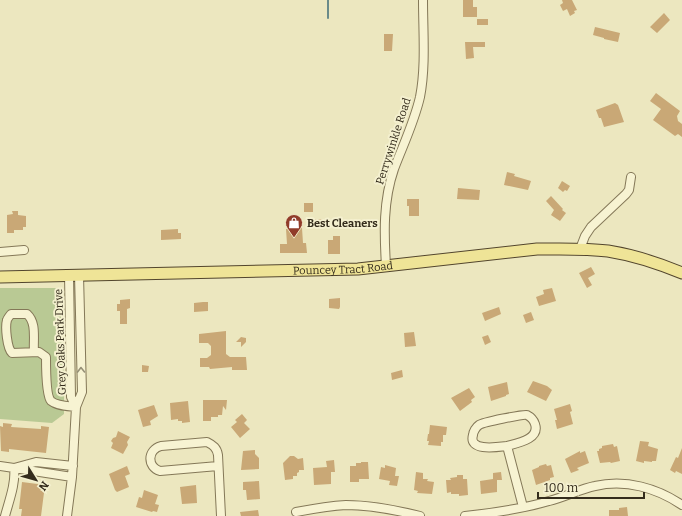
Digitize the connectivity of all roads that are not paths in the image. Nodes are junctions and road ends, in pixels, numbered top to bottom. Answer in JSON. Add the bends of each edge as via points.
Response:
{"nodes":[{"id":1,"x":423,"y":0,"type":"edge"},
{"id":2,"x":631,"y":177,"type":"dead end"},
{"id":3,"x":580,"y":249,"type":"junction"},
{"id":4,"x":24,"y":250,"type":"dead end"},
{"id":5,"x":0,"y":252,"type":"edge"},
{"id":6,"x":386,"y":266,"type":"junction"},
{"id":7,"x":682,"y":273,"type":"edge"},
{"id":8,"x":74,"y":275,"type":"junction"},
{"id":9,"x":0,"y":277,"type":"edge"},
{"id":10,"x":34,"y":352,"type":"junction"},
{"id":11,"x":76,"y":407,"type":"junction"},
{"id":12,"x":507,"y":446,"type":"junction"},
{"id":13,"x":0,"y":466,"type":"edge"},
{"id":14,"x":73,"y":466,"type":"junction"},
{"id":15,"x":218,"y":466,"type":"junction"},
{"id":16,"x":14,"y":468,"type":"junction"},
{"id":17,"x":72,"y":478,"type":"junction"},
{"id":18,"x":682,"y":505,"type":"edge"},
{"id":19,"x":522,"y":507,"type":"junction"},
{"id":20,"x":296,"y":512,"type":"dead end"},
{"id":21,"x":5,"y":516,"type":"edge"},
{"id":22,"x":67,"y":516,"type":"edge"},
{"id":23,"x":221,"y":516,"type":"edge"},
{"id":24,"x":420,"y":516,"type":"edge"},
{"id":25,"x":465,"y":516,"type":"edge"}],
"edges":[{"from":1,"to":6,"type":"street","name":"Perrywinkle Road","via":[[421,91],[389,187],[385,216]]},
{"from":2,"to":3,"type":"street","via":[[629,190],[591,227]]},
{"from":3,"to":6,"type":"main road","name":"Pouncey Tract Road","via":[[537,249]]},
{"from":3,"to":7,"type":"main road","name":"Pouncey Tract Road","via":[[608,251],[640,258]]},
{"from":4,"to":5,"type":"street"},
{"from":6,"to":8,"type":"main road","name":"Pouncey Tract Road","via":[[331,270]]},
{"from":8,"to":9,"type":"main road","name":"Pouncey Tract Road"},
{"from":8,"to":11,"type":"street","name":"Grey Oaks Park Drive","via":[[71,397]]},
{"from":10,"to":10,"type":"street","via":[[12,353],[8,350],[7,319],[11,314],[27,314],[31,318]]},
{"from":10,"to":11,"type":"street","via":[[46,357],[47,394],[51,400],[57,404]]},
{"from":11,"to":14,"type":"street","name":"Grey Oaks Park Drive"},
{"from":12,"to":12,"type":"street","via":[[479,447],[472,438],[473,434],[479,425],[490,422],[527,415],[533,419],[536,425],[531,438]]},
{"from":12,"to":19,"type":"street"},
{"from":13,"to":16,"type":"street"},
{"from":14,"to":16,"type":"street","via":[[36,462]]},
{"from":14,"to":17,"type":"street","name":"Grey Oaks Park Drive"},
{"from":15,"to":15,"type":"street","via":[[216,448],[207,442],[161,446],[152,452],[150,459],[152,465],[160,471]]},
{"from":15,"to":23,"type":"street"},
{"from":16,"to":17,"type":"street"},
{"from":16,"to":21,"type":"street","via":[[11,497]]},
{"from":17,"to":22,"type":"street","name":"Grey Oaks Park Drive"},
{"from":18,"to":19,"type":"street","via":[[664,494],[645,487],[625,484],[595,486]]},
{"from":19,"to":25,"type":"street"},
{"from":20,"to":24,"type":"street","via":[[360,505]]}]}
